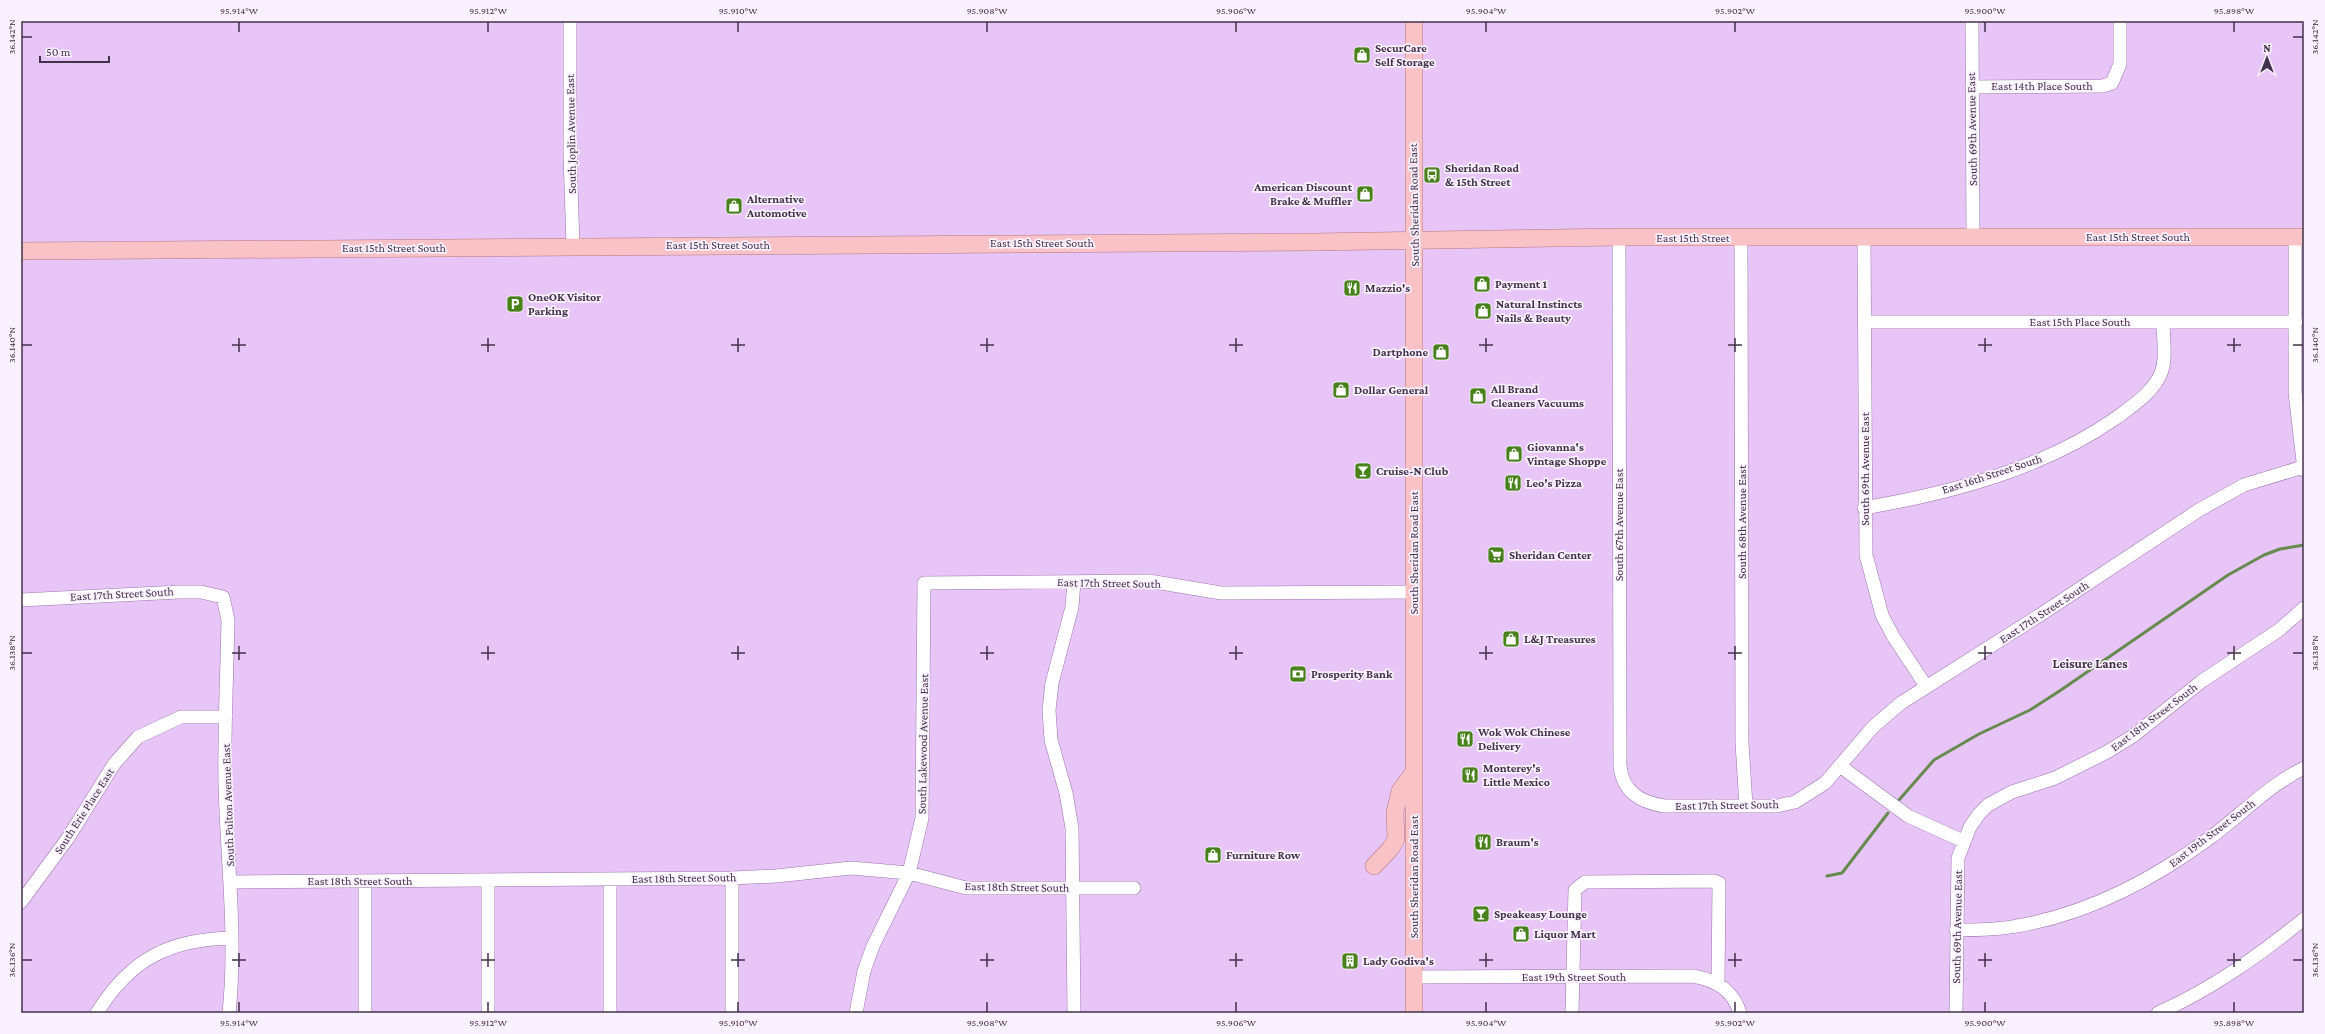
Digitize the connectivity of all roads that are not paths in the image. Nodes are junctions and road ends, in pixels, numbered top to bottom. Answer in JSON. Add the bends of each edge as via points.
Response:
{"nodes":[{"id":1,"x":570,"y":21,"type":"edge"},
{"id":2,"x":1414,"y":21,"type":"edge"},
{"id":3,"x":1972,"y":21,"type":"edge"},
{"id":4,"x":2120,"y":21,"type":"edge"},
{"id":5,"x":1972,"y":87,"type":"junction"},
{"id":6,"x":1619,"y":237,"type":"junction"},
{"id":7,"x":1973,"y":237,"type":"junction"},
{"id":8,"x":2300,"y":237,"type":"edge"},
{"id":9,"x":1741,"y":238,"type":"junction"},
{"id":10,"x":1864,"y":238,"type":"junction"},
{"id":11,"x":1414,"y":241,"type":"junction"},
{"id":12,"x":573,"y":246,"type":"junction"},
{"id":13,"x":21,"y":251,"type":"edge"},
{"id":14,"x":1865,"y":322,"type":"junction"},
{"id":15,"x":2163,"y":322,"type":"junction"},
{"id":16,"x":2296,"y":322,"type":"junction"},
{"id":17,"x":2304,"y":469,"type":"edge"},
{"id":18,"x":1864,"y":508,"type":"junction"},
{"id":19,"x":1074,"y":582,"type":"junction"},
{"id":20,"x":924,"y":583,"type":"joint"},
{"id":21,"x":1414,"y":592,"type":"junction"},
{"id":22,"x":223,"y":597,"type":"joint"},
{"id":23,"x":21,"y":600,"type":"edge"},
{"id":24,"x":2304,"y":608,"type":"edge"},
{"id":25,"x":1926,"y":686,"type":"junction"},
{"id":26,"x":226,"y":717,"type":"junction"},
{"id":27,"x":1840,"y":766,"type":"junction"},
{"id":28,"x":2304,"y":768,"type":"edge"},
{"id":29,"x":1414,"y":772,"type":"junction"},
{"id":30,"x":1644,"y":802,"type":"joint"},
{"id":31,"x":1746,"y":806,"type":"junction"},
{"id":32,"x":1963,"y":841,"type":"junction"},
{"id":33,"x":1374,"y":866,"type":"dead end"},
{"id":34,"x":909,"y":873,"type":"junction"},
{"id":35,"x":732,"y":878,"type":"junction"},
{"id":36,"x":610,"y":879,"type":"junction"},
{"id":37,"x":365,"y":881,"type":"junction"},
{"id":38,"x":488,"y":881,"type":"junction"},
{"id":39,"x":230,"y":882,"type":"junction"},
{"id":40,"x":1074,"y":888,"type":"junction"},
{"id":41,"x":1134,"y":888,"type":"dead end"},
{"id":42,"x":21,"y":902,"type":"edge"},
{"id":43,"x":2304,"y":919,"type":"edge"},
{"id":44,"x":1956,"y":930,"type":"junction"},
{"id":45,"x":232,"y":938,"type":"junction"},
{"id":46,"x":1414,"y":977,"type":"junction"},
{"id":47,"x":1573,"y":977,"type":"junction"},
{"id":48,"x":1718,"y":983,"type":"junction"},
{"id":49,"x":97,"y":1013,"type":"edge"},
{"id":50,"x":229,"y":1013,"type":"edge"},
{"id":51,"x":365,"y":1013,"type":"edge"},
{"id":52,"x":488,"y":1013,"type":"edge"},
{"id":53,"x":610,"y":1013,"type":"edge"},
{"id":54,"x":732,"y":1013,"type":"edge"},
{"id":55,"x":856,"y":1013,"type":"edge"},
{"id":56,"x":1074,"y":1013,"type":"edge"},
{"id":57,"x":1414,"y":1013,"type":"edge"},
{"id":58,"x":1572,"y":1013,"type":"edge"},
{"id":59,"x":1740,"y":1013,"type":"edge"},
{"id":60,"x":1956,"y":1013,"type":"edge"},
{"id":61,"x":2158,"y":1013,"type":"edge"}],
"edges":[{"from":1,"to":12,"type":"street","name":"South Joplin Avenue East"},
{"from":2,"to":11,"type":"main road","name":"South Sheridan Road East"},
{"from":3,"to":5,"type":"street","name":"South 69th Avenue East"},
{"from":4,"to":5,"type":"street","name":"East 14th Place South","via":[[2120,64],[2112,83],[2103,86]]},
{"from":5,"to":7,"type":"street","name":"South 69th Avenue East"},
{"from":6,"to":9,"type":"main road","name":"East 15th Street"},
{"from":6,"to":11,"type":"main road","name":"East 15th Street"},
{"from":6,"to":30,"type":"street","name":"South 67th Avenue East","via":[[1620,766],[1628,789]]},
{"from":7,"to":8,"type":"main road","name":"East 15th Street South"},
{"from":7,"to":10,"type":"main road","name":"East 15th Street"},
{"from":8,"to":16,"type":"street"},
{"from":9,"to":10,"type":"main road","name":"East 15th Street"},
{"from":9,"to":31,"type":"street","name":"South 68th Avenue East","via":[[1742,743]]},
{"from":10,"to":14,"type":"street","name":"South 69th Avenue East"},
{"from":11,"to":12,"type":"main road","name":"East 15th Street South"},
{"from":11,"to":21,"type":"main road","name":"South Sheridan Road East"},
{"from":12,"to":13,"type":"main road","name":"East 15th Street South"},
{"from":14,"to":15,"type":"street","name":"East 15th Place South"},
{"from":14,"to":18,"type":"street","name":"South 69th Avenue East"},
{"from":15,"to":16,"type":"street","name":"East 15th Place South"},
{"from":15,"to":18,"type":"street","name":"East 16th Street South","via":[[2163,362],[2158,379],[2130,408],[2105,426],[2035,462],[1908,500]]},
{"from":16,"to":17,"type":"street","via":[[2295,392]]},
{"from":17,"to":25,"type":"street","name":"East 17th Street South","via":[[2244,485],[2199,510],[2040,615]]},
{"from":18,"to":25,"type":"street","name":"South 69th Avenue East","via":[[1866,555],[1876,597],[1893,636]]},
{"from":19,"to":20,"type":"street","name":"East 17th Street South"},
{"from":19,"to":21,"type":"street","name":"East 17th Street South","via":[[1149,581],[1221,593]]},
{"from":19,"to":40,"type":"street","via":[[1072,607],[1052,683],[1049,710],[1051,740],[1066,793],[1072,828]]},
{"from":20,"to":34,"type":"street","name":"South Lakewood Avenue East","via":[[924,796],[919,834]]},
{"from":21,"to":29,"type":"main road","name":"South Sheridan Road East"},
{"from":22,"to":23,"type":"street","name":"East 17th Street South","via":[[201,592],[179,592]]},
{"from":22,"to":26,"type":"street","name":"South Fulton Avenue East","via":[[228,620]]},
{"from":24,"to":32,"type":"street","name":"East 18th Street South","via":[[2279,630],[2202,680],[2133,736],[2055,778],[2012,792],[1988,805],[1970,827]]},
{"from":25,"to":27,"type":"street","name":"East 17th Street South","via":[[1901,702],[1873,727]]},
{"from":26,"to":39,"type":"street","name":"South Fulton Avenue East","via":[[225,785]]},
{"from":26,"to":42,"type":"street","name":"South Erie Place East","via":[[181,717],[138,737],[114,764],[68,838]]},
{"from":27,"to":31,"type":"street","name":"East 17th Street South","via":[[1825,783],[1795,802],[1777,806]]},
{"from":27,"to":32,"type":"street","via":[[1908,816]]},
{"from":28,"to":44,"type":"street","name":"East 19th Street South","via":[[2259,798],[2182,858],[2131,887],[2084,908],[2030,924],[2001,929]]},
{"from":29,"to":33,"type":"main road","via":[[1400,791],[1395,812],[1396,839]]},
{"from":29,"to":46,"type":"main road","name":"South Sheridan Road East"},
{"from":30,"to":31,"type":"street","name":"East 17th Street South","via":[[1664,806]]},
{"from":32,"to":44,"type":"street","name":"South 69th Avenue East","via":[[1958,858]]},
{"from":34,"to":35,"type":"street","name":"East 18th Street South","via":[[851,868]]},
{"from":34,"to":40,"type":"street","name":"East 18th Street South","via":[[966,888]]},
{"from":34,"to":55,"type":"street","name":"South Lakewood Avenue East","via":[[872,946],[860,983]]},
{"from":35,"to":36,"type":"street","name":"East 18th Street South"},
{"from":35,"to":54,"type":"street"},
{"from":36,"to":38,"type":"street","name":"East 18th Street South"},
{"from":36,"to":53,"type":"street"},
{"from":37,"to":38,"type":"street","name":"East 18th Street South"},
{"from":37,"to":39,"type":"street","name":"East 18th Street South"},
{"from":37,"to":51,"type":"street"},
{"from":38,"to":52,"type":"street"},
{"from":39,"to":45,"type":"street","name":"South Fulton Avenue East"},
{"from":40,"to":41,"type":"street","name":"East 18th Street South"},
{"from":40,"to":56,"type":"street"},
{"from":43,"to":61,"type":"street","via":[[2242,967]]},
{"from":44,"to":60,"type":"street","name":"South 69th Avenue East"},
{"from":45,"to":49,"type":"street","via":[[210,939],[161,951],[128,973],[109,994]]},
{"from":45,"to":50,"type":"street","name":"South Fulton Avenue East"},
{"from":46,"to":47,"type":"street","name":"East 19th Street South"},
{"from":46,"to":57,"type":"main road","name":"South Sheridan Road East"},
{"from":47,"to":48,"type":"street","name":"East 19th Street South","via":[[1693,976]]},
{"from":47,"to":48,"type":"street","via":[[1575,890],[1579,885],[1585,882],[1714,881],[1720,888]]},
{"from":47,"to":58,"type":"street"},
{"from":48,"to":59,"type":"street","name":"East 19th Street South","via":[[1730,993]]}]}
